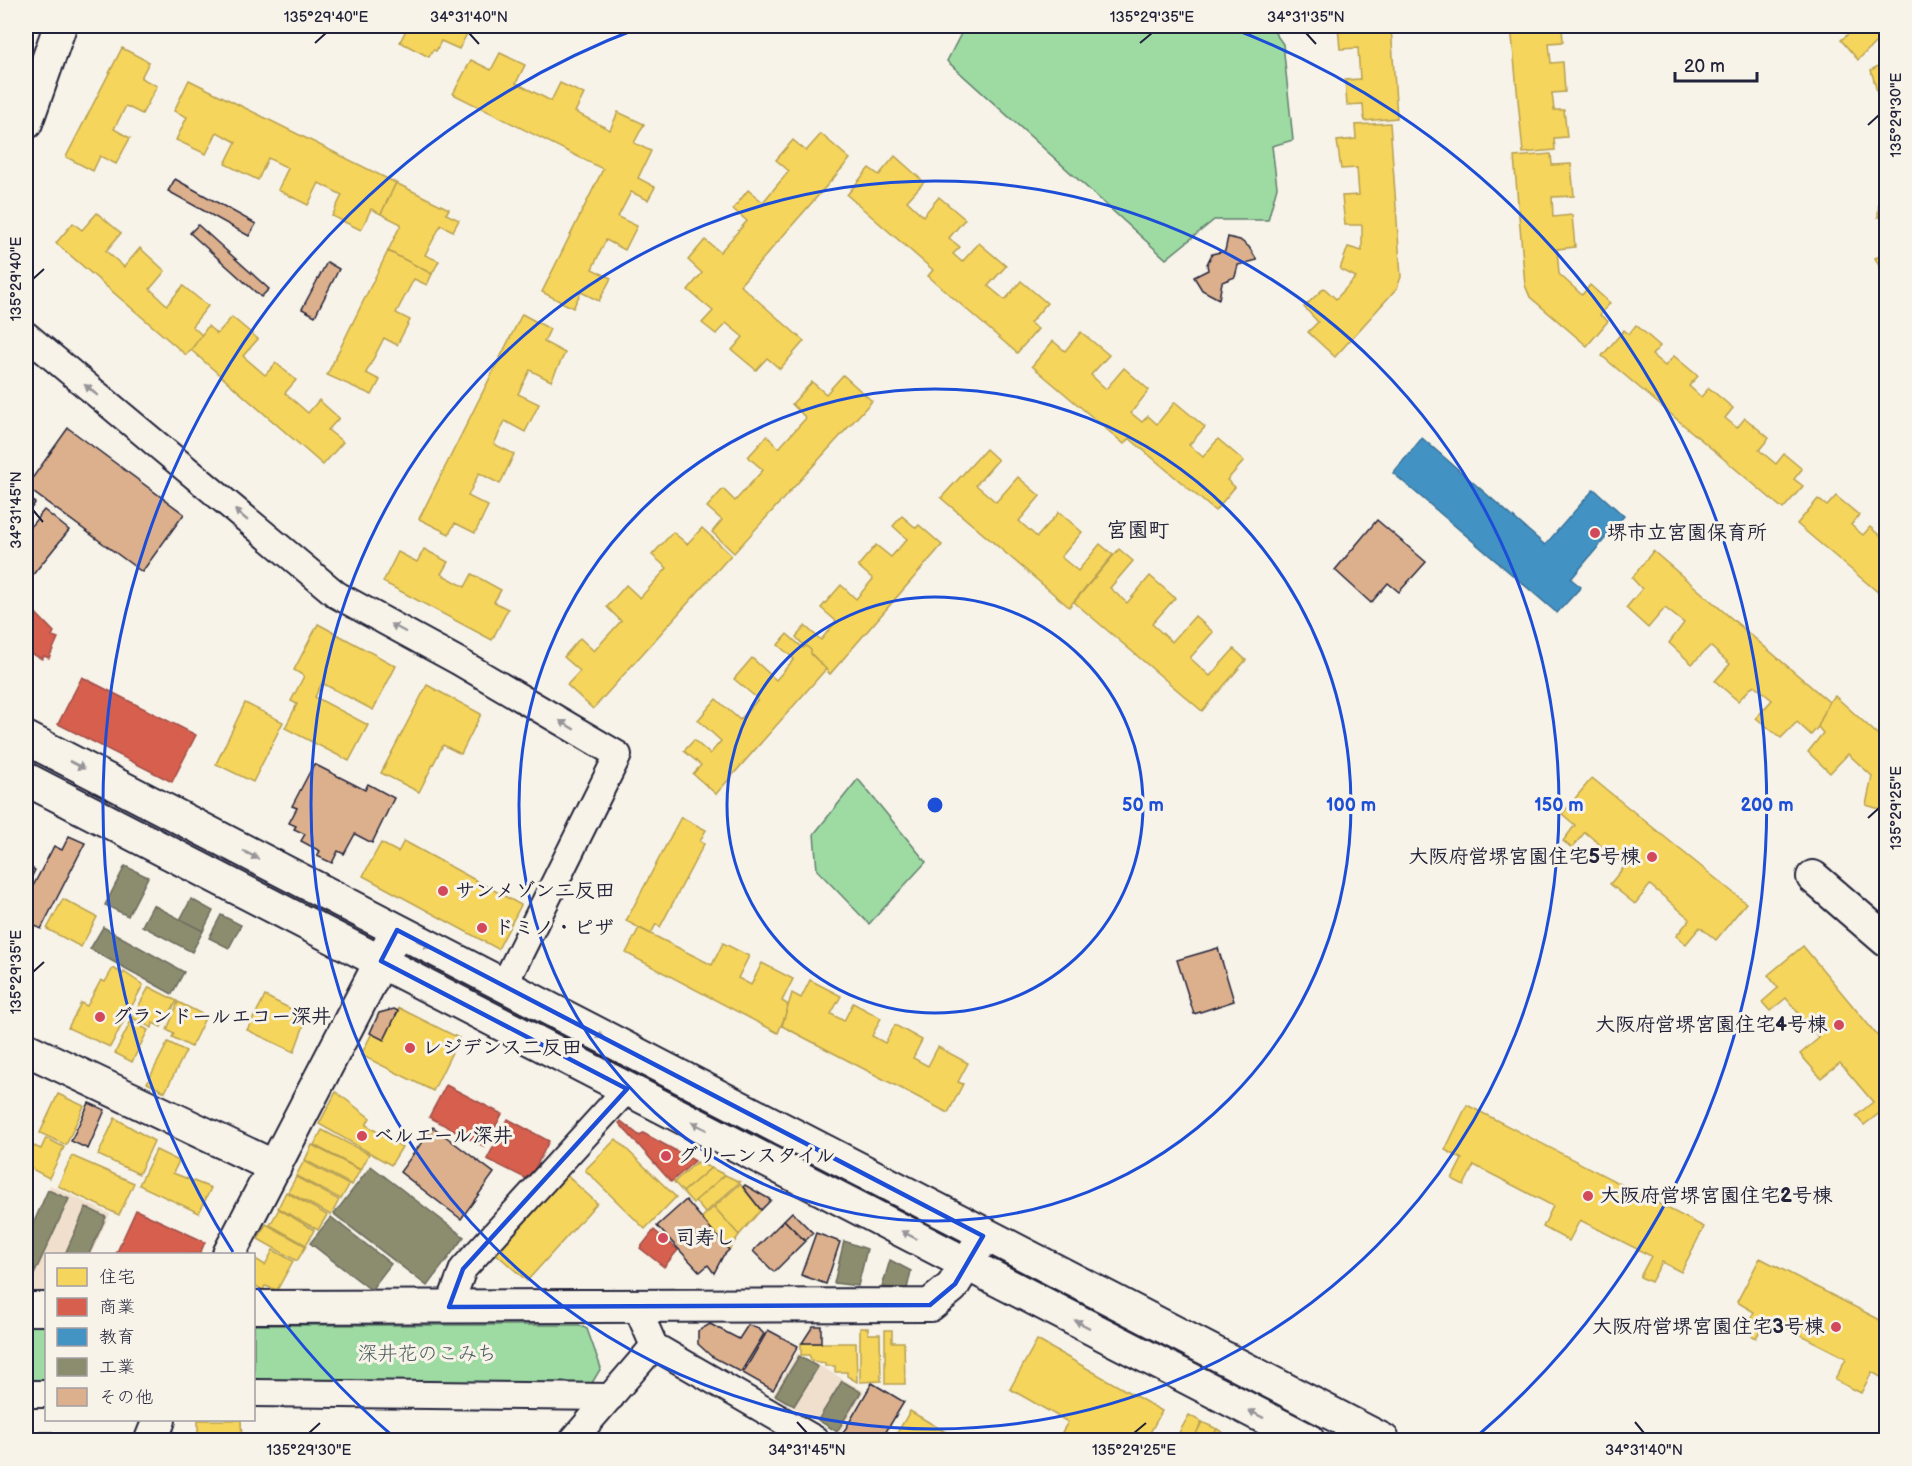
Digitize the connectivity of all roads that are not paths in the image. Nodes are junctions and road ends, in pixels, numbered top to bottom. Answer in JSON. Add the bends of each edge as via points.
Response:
{"nodes":[{"id":1,"x":60,"y":26,"type":"edge"},
{"id":2,"x":26,"y":123,"type":"edge"},
{"id":3,"x":26,"y":335,"type":"edge"},
{"id":4,"x":26,"y":738,"type":"edge"},
{"id":5,"x":26,"y":778,"type":"edge"},
{"id":6,"x":1813,"y":876,"type":"dead end"},
{"id":7,"x":396,"y":930,"type":"junction"},
{"id":8,"x":1887,"y":940,"type":"edge"},
{"id":9,"x":381,"y":961,"type":"junction"},
{"id":10,"x":504,"y":985,"type":"junction"},
{"id":11,"x":26,"y":1049,"type":"edge"},
{"id":12,"x":627,"y":1089,"type":"junction"},
{"id":13,"x":275,"y":1167,"type":"junction"},
{"id":14,"x":983,"y":1236,"type":"junction"},
{"id":15,"x":230,"y":1253,"type":"edge"},
{"id":16,"x":968,"y":1265,"type":"junction"},
{"id":17,"x":255,"y":1307,"type":"edge"},
{"id":18,"x":449,"y":1307,"type":"junction"},
{"id":19,"x":637,"y":1307,"type":"junction"},
{"id":20,"x":26,"y":1309,"type":"edge"},
{"id":21,"x":45,"y":1309,"type":"edge"},
{"id":22,"x":654,"y":1346,"type":"junction"},
{"id":23,"x":255,"y":1393,"type":"edge"},
{"id":24,"x":26,"y":1394,"type":"edge"},
{"id":25,"x":45,"y":1394,"type":"edge"},
{"id":26,"x":611,"y":1397,"type":"junction"},
{"id":27,"x":158,"y":1421,"type":"edge"},
{"id":28,"x":587,"y":1435,"type":"edge"},
{"id":29,"x":1298,"y":1438,"type":"edge"},
{"id":30,"x":151,"y":1440,"type":"edge"},
{"id":31,"x":816,"y":1440,"type":"edge"},
{"id":32,"x":1383,"y":1440,"type":"edge"}],
"edges":[{"from":1,"to":2,"type":"street"},
{"from":10,"to":3,"type":"street","one_way":true,"via":[[618,755],[459,661],[337,595]]},
{"from":4,"to":7,"type":"street","one_way":true},
{"from":5,"to":9,"type":"street"},
{"from":6,"to":8,"type":"street"},
{"from":7,"to":9,"type":"street"},
{"from":7,"to":10,"type":"street","one_way":true},
{"from":9,"to":12,"type":"street"},
{"from":9,"to":13,"type":"street"},
{"from":10,"to":14,"type":"street","one_way":true},
{"from":11,"to":13,"type":"street"},
{"from":16,"to":12,"type":"street","one_way":true},
{"from":12,"to":18,"type":"street","via":[[463,1269]]},
{"from":13,"to":15,"type":"street"},
{"from":14,"to":16,"type":"street"},
{"from":14,"to":32,"type":"street"},
{"from":16,"to":19,"type":"street","via":[[952,1287],[930,1305]]},
{"from":29,"to":16,"type":"street","one_way":true},
{"from":17,"to":18,"type":"street"},
{"from":18,"to":19,"type":"street"},
{"from":19,"to":22,"type":"street"},
{"from":20,"to":21,"type":"street"},
{"from":22,"to":26,"type":"street"},
{"from":22,"to":31,"type":"street"},
{"from":23,"to":26,"type":"street"},
{"from":24,"to":25,"type":"street"},
{"from":26,"to":28,"type":"street"},
{"from":27,"to":30,"type":"street"}]}
